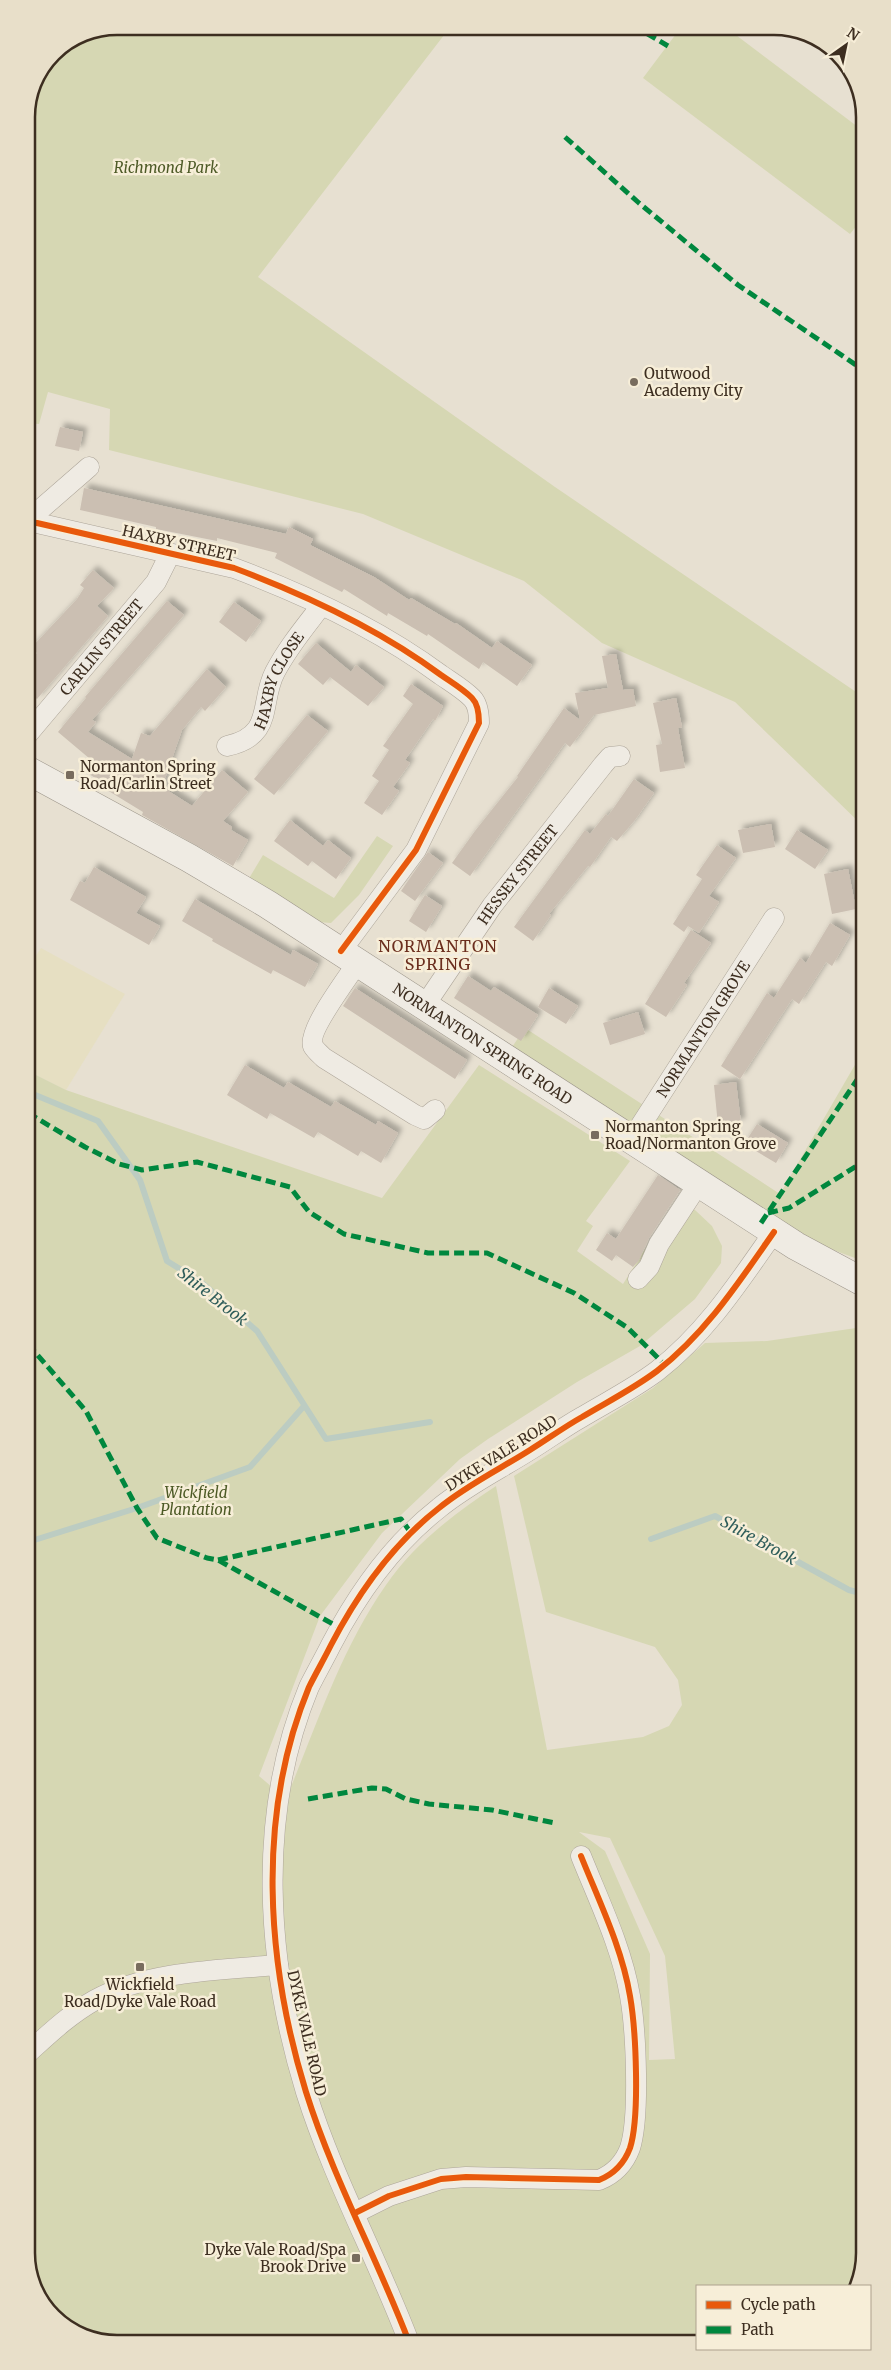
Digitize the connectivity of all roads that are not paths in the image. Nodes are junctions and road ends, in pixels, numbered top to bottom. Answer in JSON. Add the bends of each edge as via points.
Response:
{"nodes":[{"id":1,"x":88,"y":466,"type":"dead end"},
{"id":2,"x":35,"y":514,"type":"edge"},
{"id":3,"x":35,"y":522,"type":"edge"},
{"id":4,"x":170,"y":554,"type":"junction"},
{"id":5,"x":321,"y":606,"type":"junction"},
{"id":6,"x":35,"y":726,"type":"edge"},
{"id":7,"x":227,"y":746,"type":"dead end"},
{"id":8,"x":620,"y":756,"type":"dead end"},
{"id":9,"x":35,"y":774,"type":"edge"},
{"id":10,"x":774,"y":918,"type":"dead end"},
{"id":11,"x":350,"y":956,"type":"junction"},
{"id":12,"x":425,"y":1005,"type":"junction"},
{"id":13,"x":435,"y":1110,"type":"dead end"},
{"id":14,"x":632,"y":1140,"type":"junction"},
{"id":15,"x":699,"y":1183,"type":"junction"},
{"id":16,"x":774,"y":1232,"type":"junction"},
{"id":17,"x":856,"y":1278,"type":"edge"},
{"id":18,"x":638,"y":1279,"type":"dead end"},
{"id":19,"x":581,"y":1856,"type":"dead end"},
{"id":20,"x":278,"y":1965,"type":"junction"},
{"id":21,"x":35,"y":2047,"type":"edge"},
{"id":22,"x":355,"y":2213,"type":"junction"},
{"id":23,"x":407,"y":2335,"type":"edge"}],
"edges":[{"from":1,"to":2,"type":"street","name":"HAXBY STREET"},
{"from":3,"to":4,"type":"street","name":"HAXBY STREET"},
{"from":4,"to":5,"type":"street","name":"HAXBY STREET","via":[[234,568]]},
{"from":4,"to":6,"type":"street","name":"CARLIN STREET","via":[[156,582]]},
{"from":5,"to":7,"type":"street","name":"HAXBY CLOSE","via":[[287,650],[274,674],[263,720],[252,735]]},
{"from":5,"to":11,"type":"street","name":"HAXBY STREET","via":[[381,635],[425,663],[473,698],[479,711],[479,722],[416,850]]},
{"from":8,"to":12,"type":"street","name":"HESSEY STREET","via":[[603,764],[498,898]]},
{"from":9,"to":11,"type":"main road","name":"NORMANTON SPRING ROAD","via":[[189,858]]},
{"from":10,"to":14,"type":"street","name":"NORMANTON GROVE"},
{"from":11,"to":12,"type":"main road","name":"NORMANTON SPRING ROAD"},
{"from":11,"to":13,"type":"street","name":"HAXBY STREET","via":[[312,1036],[313,1046],[324,1058],[415,1115],[424,1119]]},
{"from":12,"to":14,"type":"main road","name":"NORMANTON SPRING ROAD"},
{"from":14,"to":15,"type":"main road","name":"NORMANTON SPRING ROAD"},
{"from":15,"to":16,"type":"main road","name":"NORMANTON SPRING ROAD"},
{"from":15,"to":18,"type":"street","via":[[649,1267]]},
{"from":16,"to":17,"type":"main road","name":"NORMANTON SPRING ROAD","via":[[812,1256]]},
{"from":16,"to":20,"type":"street","name":"DYKE VALE ROAD","via":[[712,1318],[658,1370],[439,1507],[398,1545],[366,1586],[309,1687],[290,1746],[277,1808],[273,1854]]},
{"from":19,"to":22,"type":"street","via":[[605,1915],[630,1995],[634,2035],[634,2132],[621,2164],[612,2174],[599,2180],[441,2179],[389,2196]]},
{"from":20,"to":21,"type":"street","via":[[179,1975],[120,1988],[72,2014]]},
{"from":20,"to":22,"type":"street","name":"DYKE VALE ROAD","via":[[308,2096]]},
{"from":22,"to":23,"type":"street","name":"DYKE VALE ROAD"}]}
